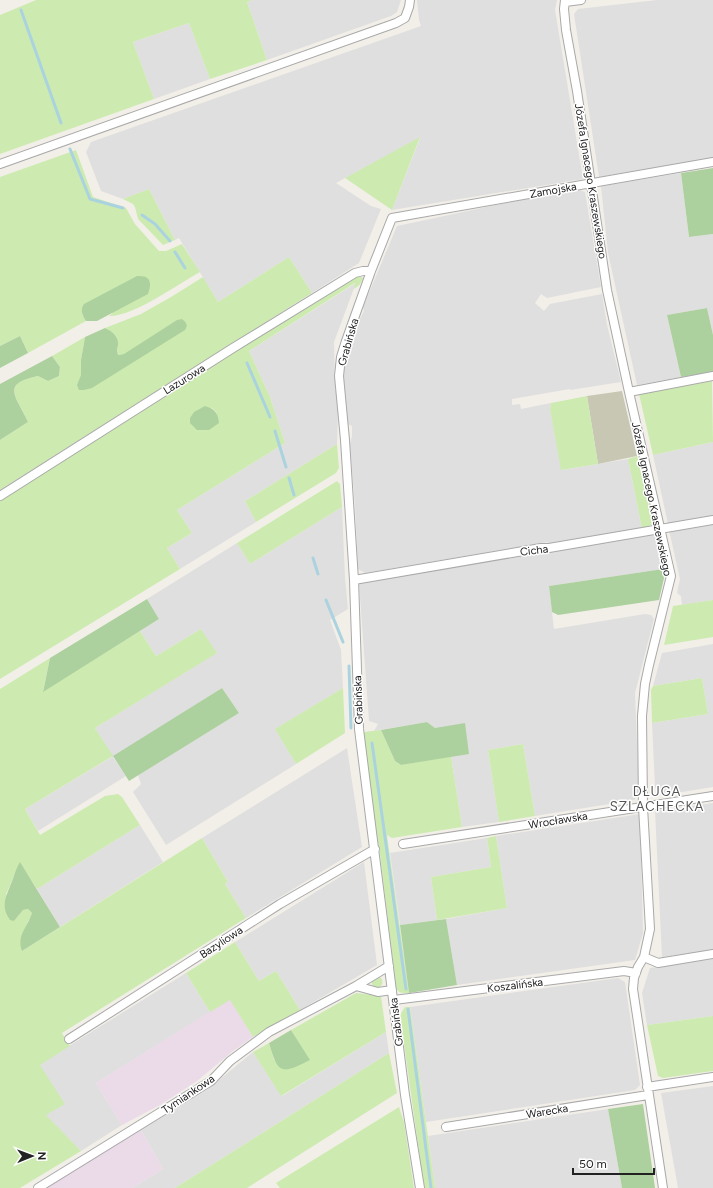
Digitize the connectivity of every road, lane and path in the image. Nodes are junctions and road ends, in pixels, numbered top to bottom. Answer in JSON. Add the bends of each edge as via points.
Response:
{"nodes":[{"id":1,"x":410,"y":0,"type":"edge"},
{"id":2,"x":581,"y":0,"type":"edge"},
{"id":3,"x":565,"y":1,"type":"edge"},
{"id":4,"x":713,"y":162,"type":"edge"},
{"id":5,"x":0,"y":164,"type":"edge"},
{"id":6,"x":591,"y":183,"type":"junction"},
{"id":7,"x":392,"y":218,"type":"joint"},
{"id":8,"x":371,"y":271,"type":"junction"},
{"id":9,"x":713,"y":376,"type":"edge"},
{"id":10,"x":629,"y":392,"type":"junction"},
{"id":11,"x":0,"y":496,"type":"edge"},
{"id":12,"x":713,"y":520,"type":"edge"},
{"id":13,"x":661,"y":529,"type":"junction"},
{"id":14,"x":354,"y":580,"type":"junction"},
{"id":15,"x":713,"y":796,"type":"edge"},
{"id":16,"x":643,"y":807,"type":"junction"},
{"id":17,"x":403,"y":844,"type":"dead end"},
{"id":18,"x":375,"y":849,"type":"junction"},
{"id":19,"x":713,"y":954,"type":"edge"},
{"id":20,"x":644,"y":957,"type":"junction"},
{"id":21,"x":389,"y":966,"type":"junction"},
{"id":22,"x":636,"y":973,"type":"junction"},
{"id":23,"x":356,"y":986,"type":"junction"},
{"id":24,"x":392,"y":990,"type":"junction"},
{"id":25,"x":394,"y":1000,"type":"junction"},
{"id":26,"x":69,"y":1039,"type":"dead end"},
{"id":27,"x":713,"y":1077,"type":"edge"},
{"id":28,"x":648,"y":1091,"type":"junction"},
{"id":29,"x":446,"y":1127,"type":"dead end"},
{"id":30,"x":38,"y":1188,"type":"edge"},
{"id":31,"x":420,"y":1188,"type":"edge"},
{"id":32,"x":662,"y":1188,"type":"edge"}],
"edges":[{"from":1,"to":5,"type":"street","via":[[405,18],[396,23]]},
{"from":2,"to":3,"type":"street"},
{"from":3,"to":6,"type":"street","name":"Józefa Ignacego Kraszewskiego","via":[[566,30]]},
{"from":4,"to":6,"type":"street","name":"Zamojska"},
{"from":6,"to":7,"type":"street","name":"Zamojska"},
{"from":6,"to":10,"type":"street","name":"Józefa Ignacego Kraszewskiego","via":[[607,290]]},
{"from":7,"to":8,"type":"street","name":"Grabińska"},
{"from":8,"to":11,"type":"street","name":"Lazurowa","via":[[355,273]]},
{"from":8,"to":14,"type":"street","name":"Grabińska","via":[[341,357],[339,376]]},
{"from":9,"to":10,"type":"street"},
{"from":10,"to":13,"type":"street","name":"Józefa Ignacego Kraszewskiego"},
{"from":12,"to":13,"type":"street","name":"Cicha"},
{"from":13,"to":14,"type":"street","name":"Cicha"},
{"from":13,"to":16,"type":"street","name":"Józefa Ignacego Kraszewskiego","via":[[671,576],[646,684],[642,716]]},
{"from":14,"to":18,"type":"street","name":"Grabińska","via":[[359,728]]},
{"from":15,"to":16,"type":"street","name":"Wrocławska"},
{"from":16,"to":17,"type":"street","name":"Wrocławska"},
{"from":16,"to":20,"type":"street","name":"Józefa Ignacego Kraszewskiego","via":[[650,929]]},
{"from":18,"to":21,"type":"street","name":"Grabińska"},
{"from":18,"to":26,"type":"street","name":"Bazyliowa","via":[[280,904]]},
{"from":19,"to":20,"type":"street","via":[[658,963]]},
{"from":20,"to":22,"type":"street","name":"Józefa Ignacego Kraszewskiego"},
{"from":21,"to":23,"type":"street","name":"Tymiankowa"},
{"from":21,"to":24,"type":"street","name":"Grabińska"},
{"from":22,"to":25,"type":"street","name":"Koszalińska","via":[[624,971]]},
{"from":22,"to":28,"type":"street","name":"Józefa Ignacego Kraszewskiego","via":[[633,989]]},
{"from":23,"to":24,"type":"street","via":[[378,992]]},
{"from":23,"to":30,"type":"street","name":"Tymiankowa","via":[[269,1032],[230,1061],[211,1081]]},
{"from":24,"to":25,"type":"street","name":"Grabińska"},
{"from":25,"to":31,"type":"street","name":"Grabińska","via":[[405,1095]]},
{"from":27,"to":28,"type":"street","name":"Warecka"},
{"from":28,"to":29,"type":"street","name":"Warecka"},
{"from":28,"to":32,"type":"street","name":"Józefa Ignacego Kraszewskiego"}]}
